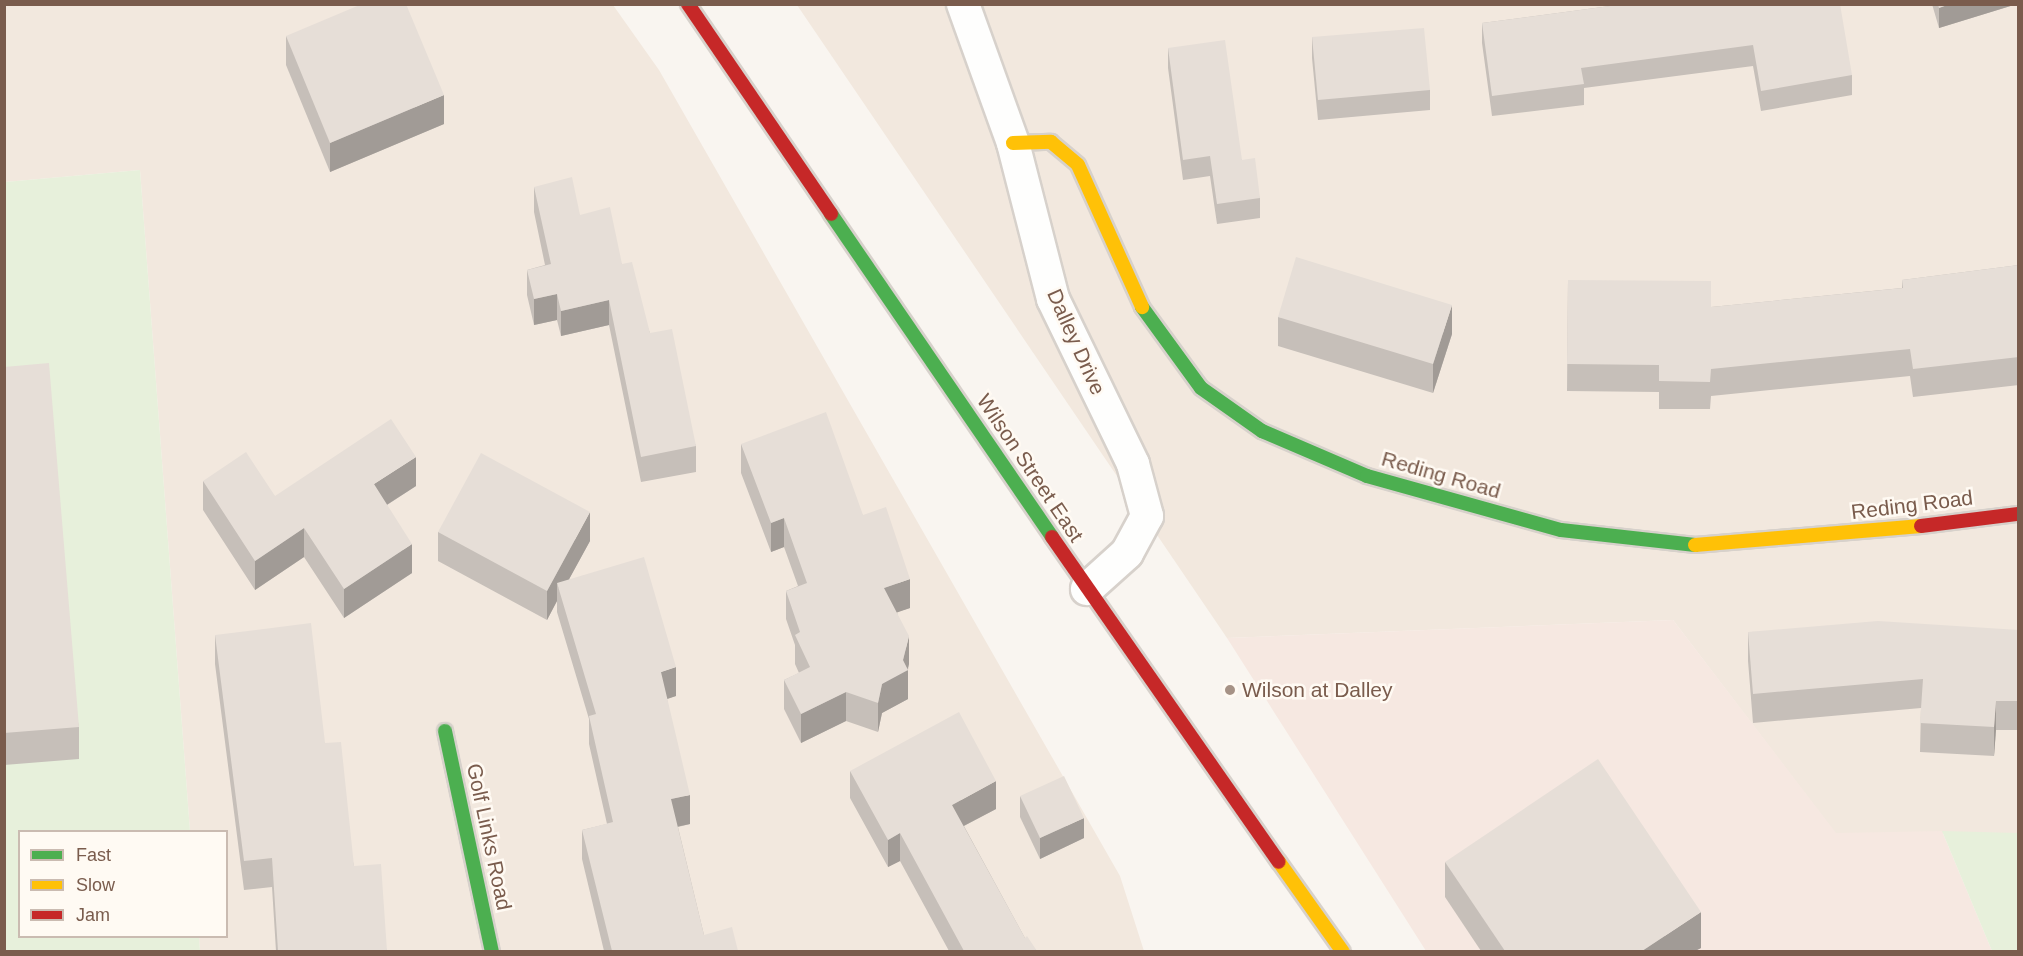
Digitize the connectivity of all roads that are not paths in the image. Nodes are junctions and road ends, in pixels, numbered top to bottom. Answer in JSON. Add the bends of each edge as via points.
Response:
{"nodes":[{"id":1,"x":688,"y":4,"type":"edge"},
{"id":2,"x":963,"y":4,"type":"edge"},
{"id":3,"x":1013,"y":143,"type":"junction"},
{"id":4,"x":2019,"y":514,"type":"edge"},
{"id":5,"x":1087,"y":589,"type":"junction"},
{"id":6,"x":445,"y":731,"type":"dead end"},
{"id":7,"x":492,"y":951,"type":"edge"},
{"id":8,"x":1343,"y":951,"type":"edge"}],
"edges":[{"from":1,"to":5,"type":"street","name":"Wilson Street East"},
{"from":2,"to":3,"type":"street","name":"Dalley Drive"},
{"from":3,"to":4,"type":"street","name":"Reding Road","via":[[1051,142],[1078,165],[1137,300],[1201,388],[1262,430],[1366,476],[1561,530],[1685,546],[1862,533]]},
{"from":3,"to":5,"type":"street","name":"Dalley Drive","via":[[1053,299],[1133,464],[1147,516],[1127,552]]},
{"from":5,"to":8,"type":"street","name":"Wilson Street East"},
{"from":6,"to":7,"type":"street","name":"Golf Links Road"}]}
